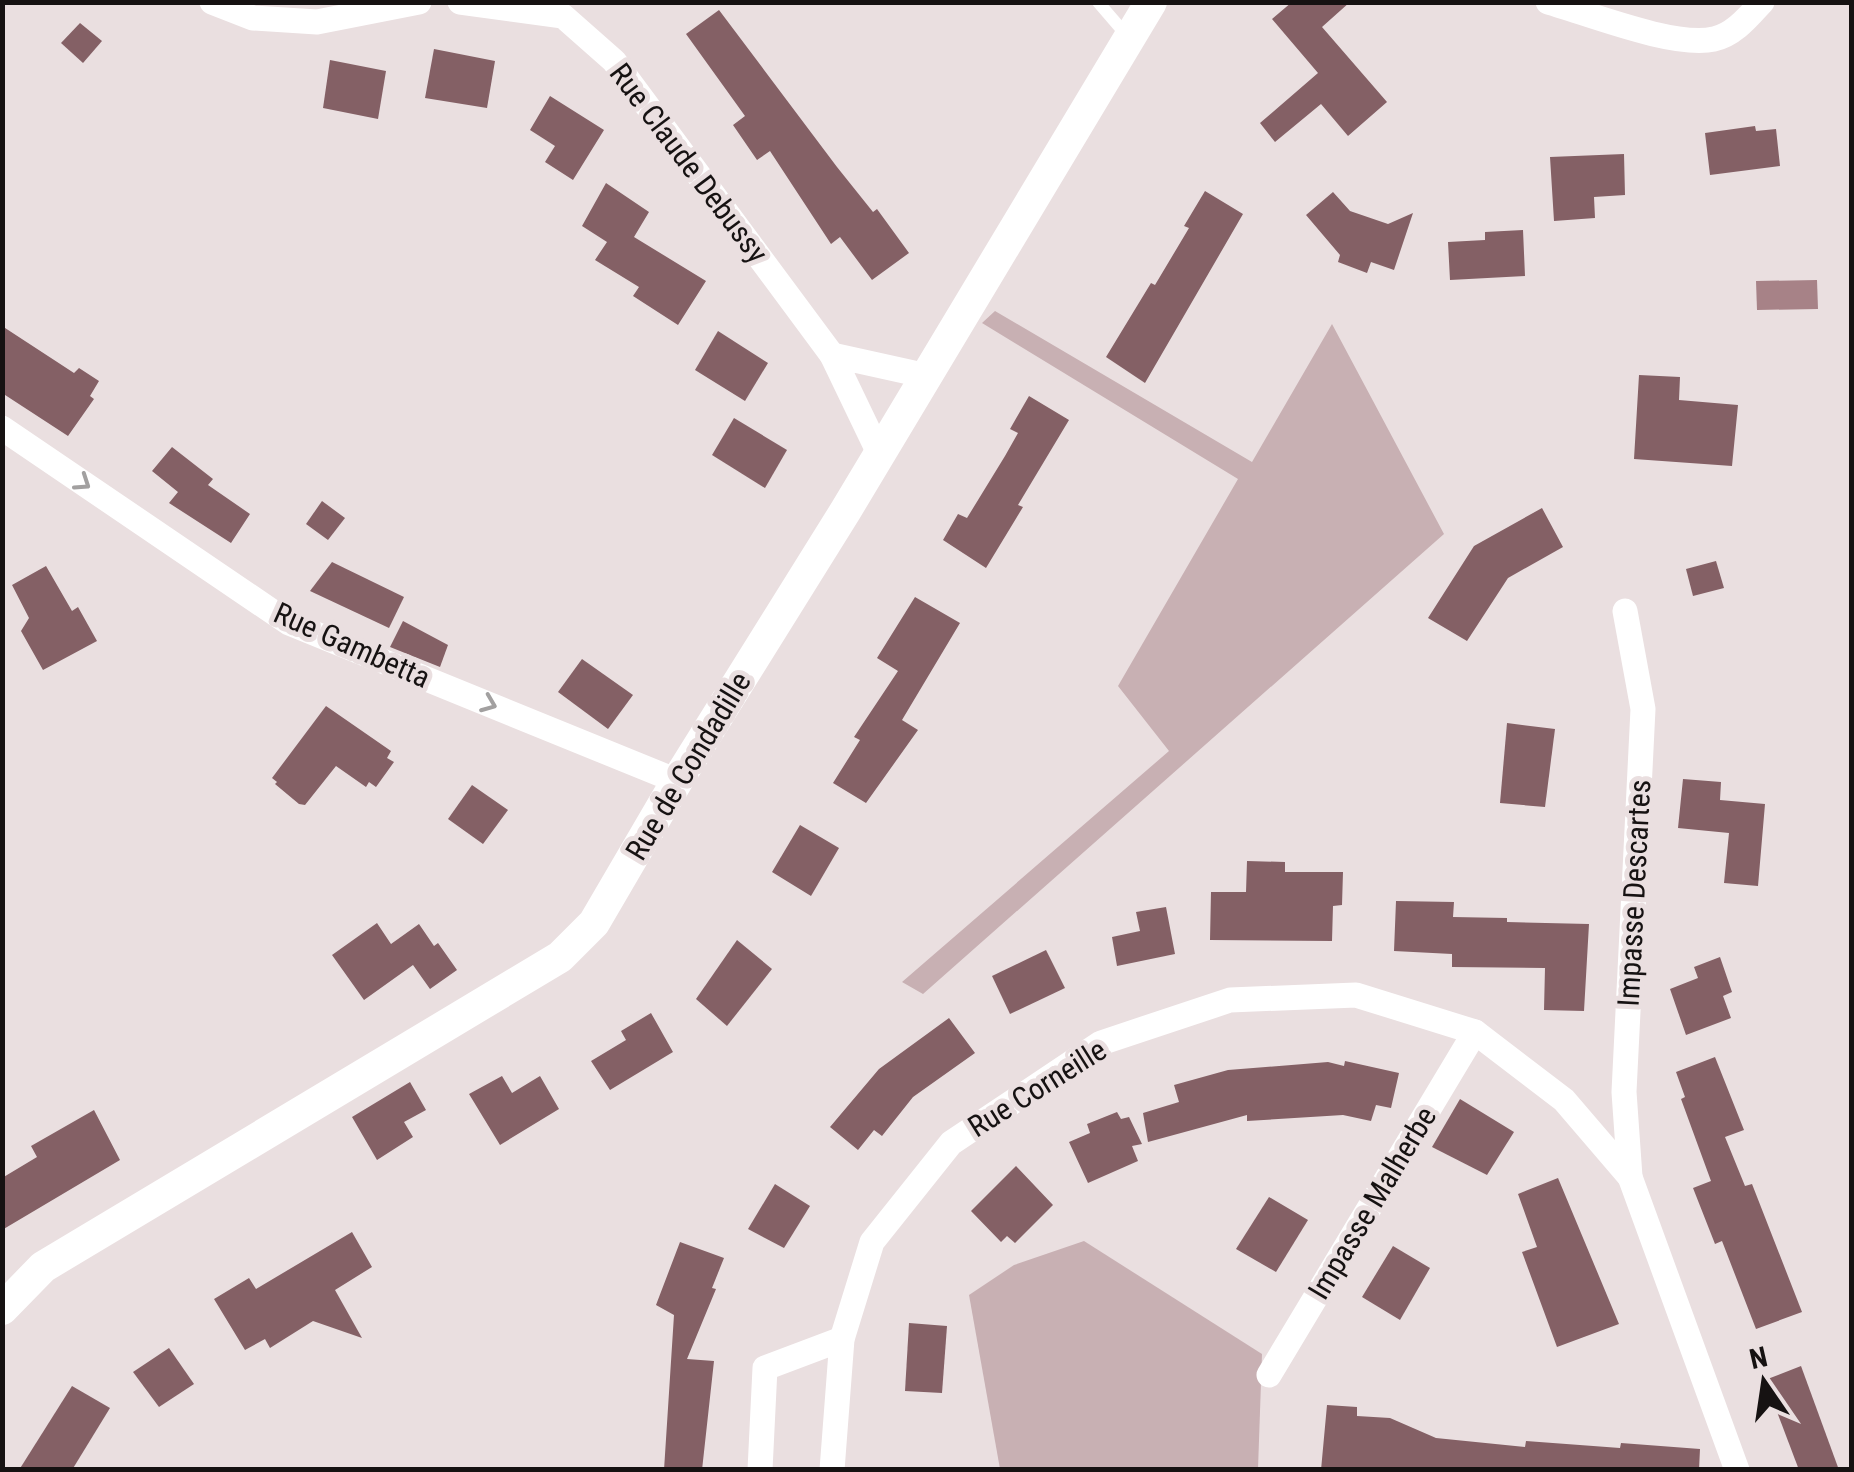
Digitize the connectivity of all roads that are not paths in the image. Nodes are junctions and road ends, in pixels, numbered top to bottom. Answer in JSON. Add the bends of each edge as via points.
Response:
{"nodes":[{"id":1,"x":212,"y":2,"type":"edge"},
{"id":2,"x":419,"y":2,"type":"edge"},
{"id":3,"x":460,"y":2,"type":"edge"},
{"id":4,"x":1098,"y":2,"type":"edge"},
{"id":5,"x":1151,"y":2,"type":"edge"},
{"id":6,"x":1548,"y":2,"type":"edge"},
{"id":7,"x":1762,"y":2,"type":"edge"},
{"id":8,"x":561,"y":9,"type":"edge"},
{"id":9,"x":1129,"y":38,"type":"junction"},
{"id":10,"x":832,"y":355,"type":"junction"},
{"id":11,"x":927,"y":376,"type":"junction"},
{"id":12,"x":2,"y":428,"type":"edge"},
{"id":13,"x":880,"y":455,"type":"junction"},
{"id":14,"x":1625,"y":611,"type":"dead end"},
{"id":15,"x":677,"y":780,"type":"junction"},
{"id":16,"x":1475,"y":1032,"type":"junction"},
{"id":17,"x":1630,"y":1177,"type":"junction"},
{"id":18,"x":2,"y":1310,"type":"edge"},
{"id":19,"x":842,"y":1339,"type":"junction"},
{"id":20,"x":1269,"y":1375,"type":"dead end"},
{"id":21,"x":760,"y":1470,"type":"edge"},
{"id":22,"x":832,"y":1470,"type":"edge"},
{"id":23,"x":1737,"y":1470,"type":"edge"}],
"edges":[{"from":1,"to":2,"type":"street","via":[[253,18],[317,22]]},
{"from":3,"to":8,"type":"street","name":"Rue Claude Debussy"},
{"from":4,"to":9,"type":"lane"},
{"from":5,"to":9,"type":"street","name":"Rue de Condadille"},
{"from":6,"to":7,"type":"street","via":[[1686,42],[1717,39]]},
{"from":8,"to":10,"type":"street","name":"Rue Claude Debussy","via":[[614,62]]},
{"from":9,"to":11,"type":"street","name":"Rue de Condadille"},
{"from":10,"to":11,"type":"street"},
{"from":10,"to":13,"type":"street","name":"Rue Claude Debussy"},
{"from":11,"to":13,"type":"street","name":"Rue de Condadille"},
{"from":12,"to":15,"type":"street","name":"Rue Gambetta","one_way":true,"via":[[290,623]]},
{"from":13,"to":15,"type":"street","name":"Rue de Condadille"},
{"from":14,"to":17,"type":"street","name":"Impasse Descartes","via":[[1643,709],[1624,1092]]},
{"from":15,"to":18,"type":"street","name":"Rue de Condadille","via":[[594,923],[560,957],[42,1267]]},
{"from":16,"to":17,"type":"street","name":"Rue Corneille","via":[[1564,1100]]},
{"from":16,"to":19,"type":"street","name":"Rue Corneille","via":[[1356,994],[1230,1000],[1101,1043],[951,1142],[872,1242]]},
{"from":16,"to":20,"type":"street","name":"Impasse Malherbe"},
{"from":17,"to":23,"type":"street","name":"Rue Corneille"},
{"from":19,"to":21,"type":"street","via":[[765,1368]]},
{"from":19,"to":22,"type":"street","name":"Rue Corneille"}]}
